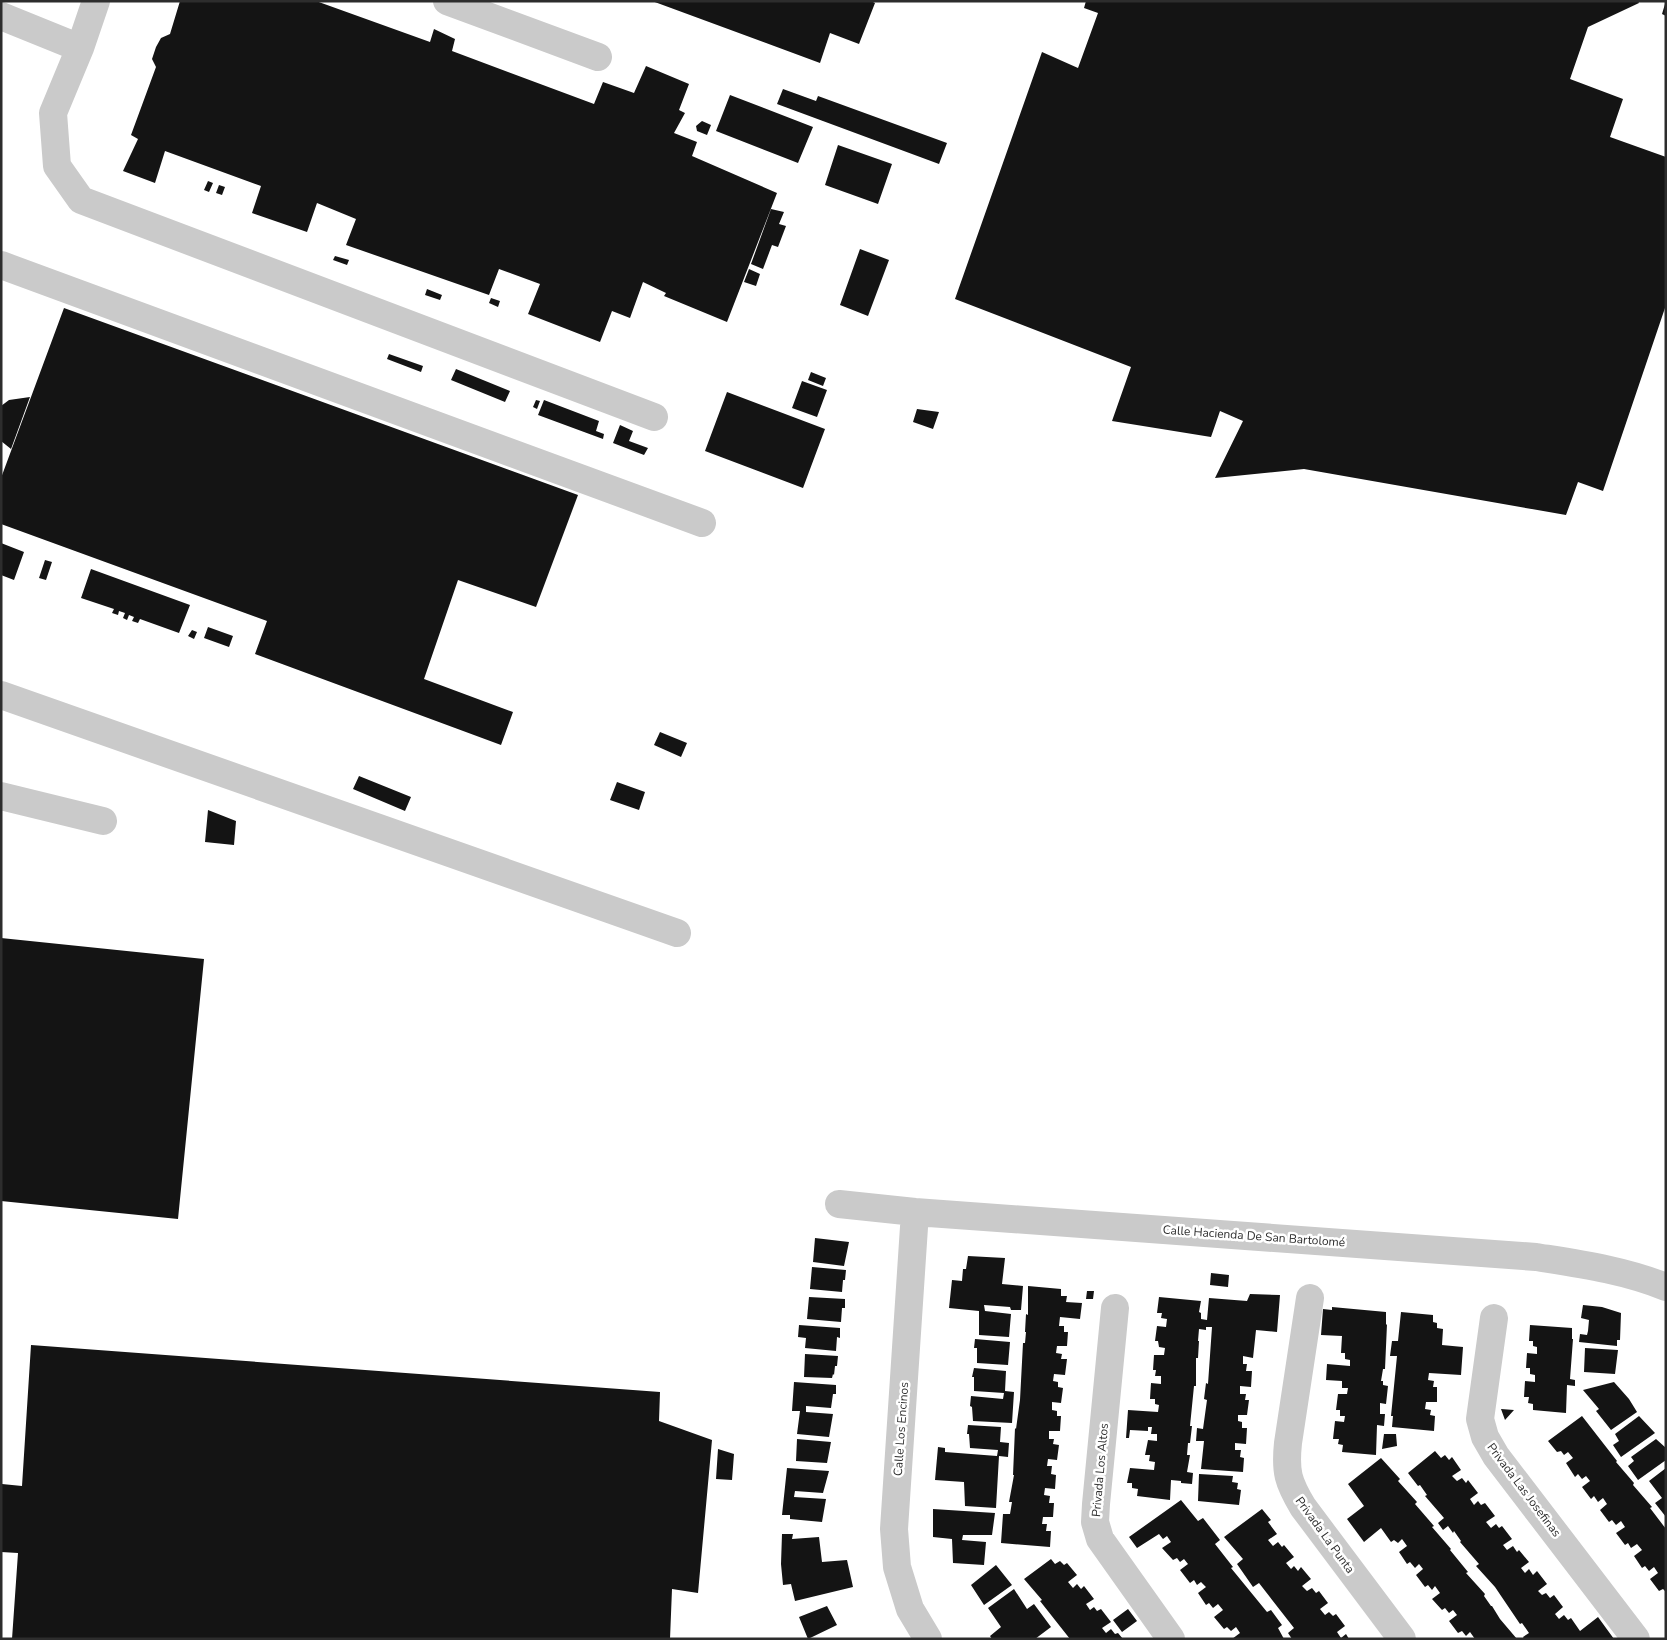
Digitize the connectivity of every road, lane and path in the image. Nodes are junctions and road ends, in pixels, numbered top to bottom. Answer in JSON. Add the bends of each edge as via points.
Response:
{"nodes":[{"id":1,"x":96,"y":1,"type":"edge"},
{"id":2,"x":447,"y":1,"type":"edge"},
{"id":3,"x":1,"y":16,"type":"edge"},
{"id":4,"x":80,"y":48,"type":"junction"},
{"id":5,"x":598,"y":57,"type":"dead end"},
{"id":6,"x":2,"y":267,"type":"edge"},
{"id":7,"x":654,"y":417,"type":"dead end"},
{"id":8,"x":702,"y":523,"type":"dead end"},
{"id":9,"x":1,"y":695,"type":"edge"},
{"id":10,"x":1,"y":796,"type":"edge"},
{"id":11,"x":103,"y":821,"type":"dead end"},
{"id":12,"x":677,"y":933,"type":"dead end"},
{"id":13,"x":839,"y":1204,"type":"dead end"},
{"id":14,"x":915,"y":1212,"type":"junction"},
{"id":15,"x":1666,"y":1287,"type":"edge"},
{"id":16,"x":1310,"y":1298,"type":"dead end"},
{"id":17,"x":1115,"y":1308,"type":"dead end"},
{"id":18,"x":1494,"y":1318,"type":"dead end"},
{"id":19,"x":928,"y":1639,"type":"edge"},
{"id":20,"x":1171,"y":1639,"type":"edge"},
{"id":21,"x":1402,"y":1639,"type":"edge"},
{"id":22,"x":1636,"y":1639,"type":"edge"}],
"edges":[{"from":1,"to":4,"type":"street"},
{"from":2,"to":5,"type":"street"},
{"from":3,"to":4,"type":"street"},
{"from":4,"to":7,"type":"street","via":[[53,113],[57,166],[80,200]]},
{"from":6,"to":8,"type":"street"},
{"from":9,"to":12,"type":"street"},
{"from":10,"to":11,"type":"street"},
{"from":13,"to":14,"type":"street","name":"Calle Hacienda De San Bartolomé"},
{"from":14,"to":15,"type":"street","name":"Calle Hacienda De San Bartolomé","via":[[1536,1257],[1591,1266]]},
{"from":14,"to":19,"type":"street","name":"Calle Los Encinos","via":[[894,1529],[897,1567],[910,1609]]},
{"from":16,"to":21,"type":"street","name":"Privada La Punta","via":[[1288,1443],[1286,1464],[1291,1487]]},
{"from":17,"to":20,"type":"street","name":"Privada Los Altos","via":[[1095,1522],[1100,1538],[1114,1560]]},
{"from":18,"to":22,"type":"street","name":"Privada Las Josefinas","via":[[1480,1419],[1485,1438]]}]}
